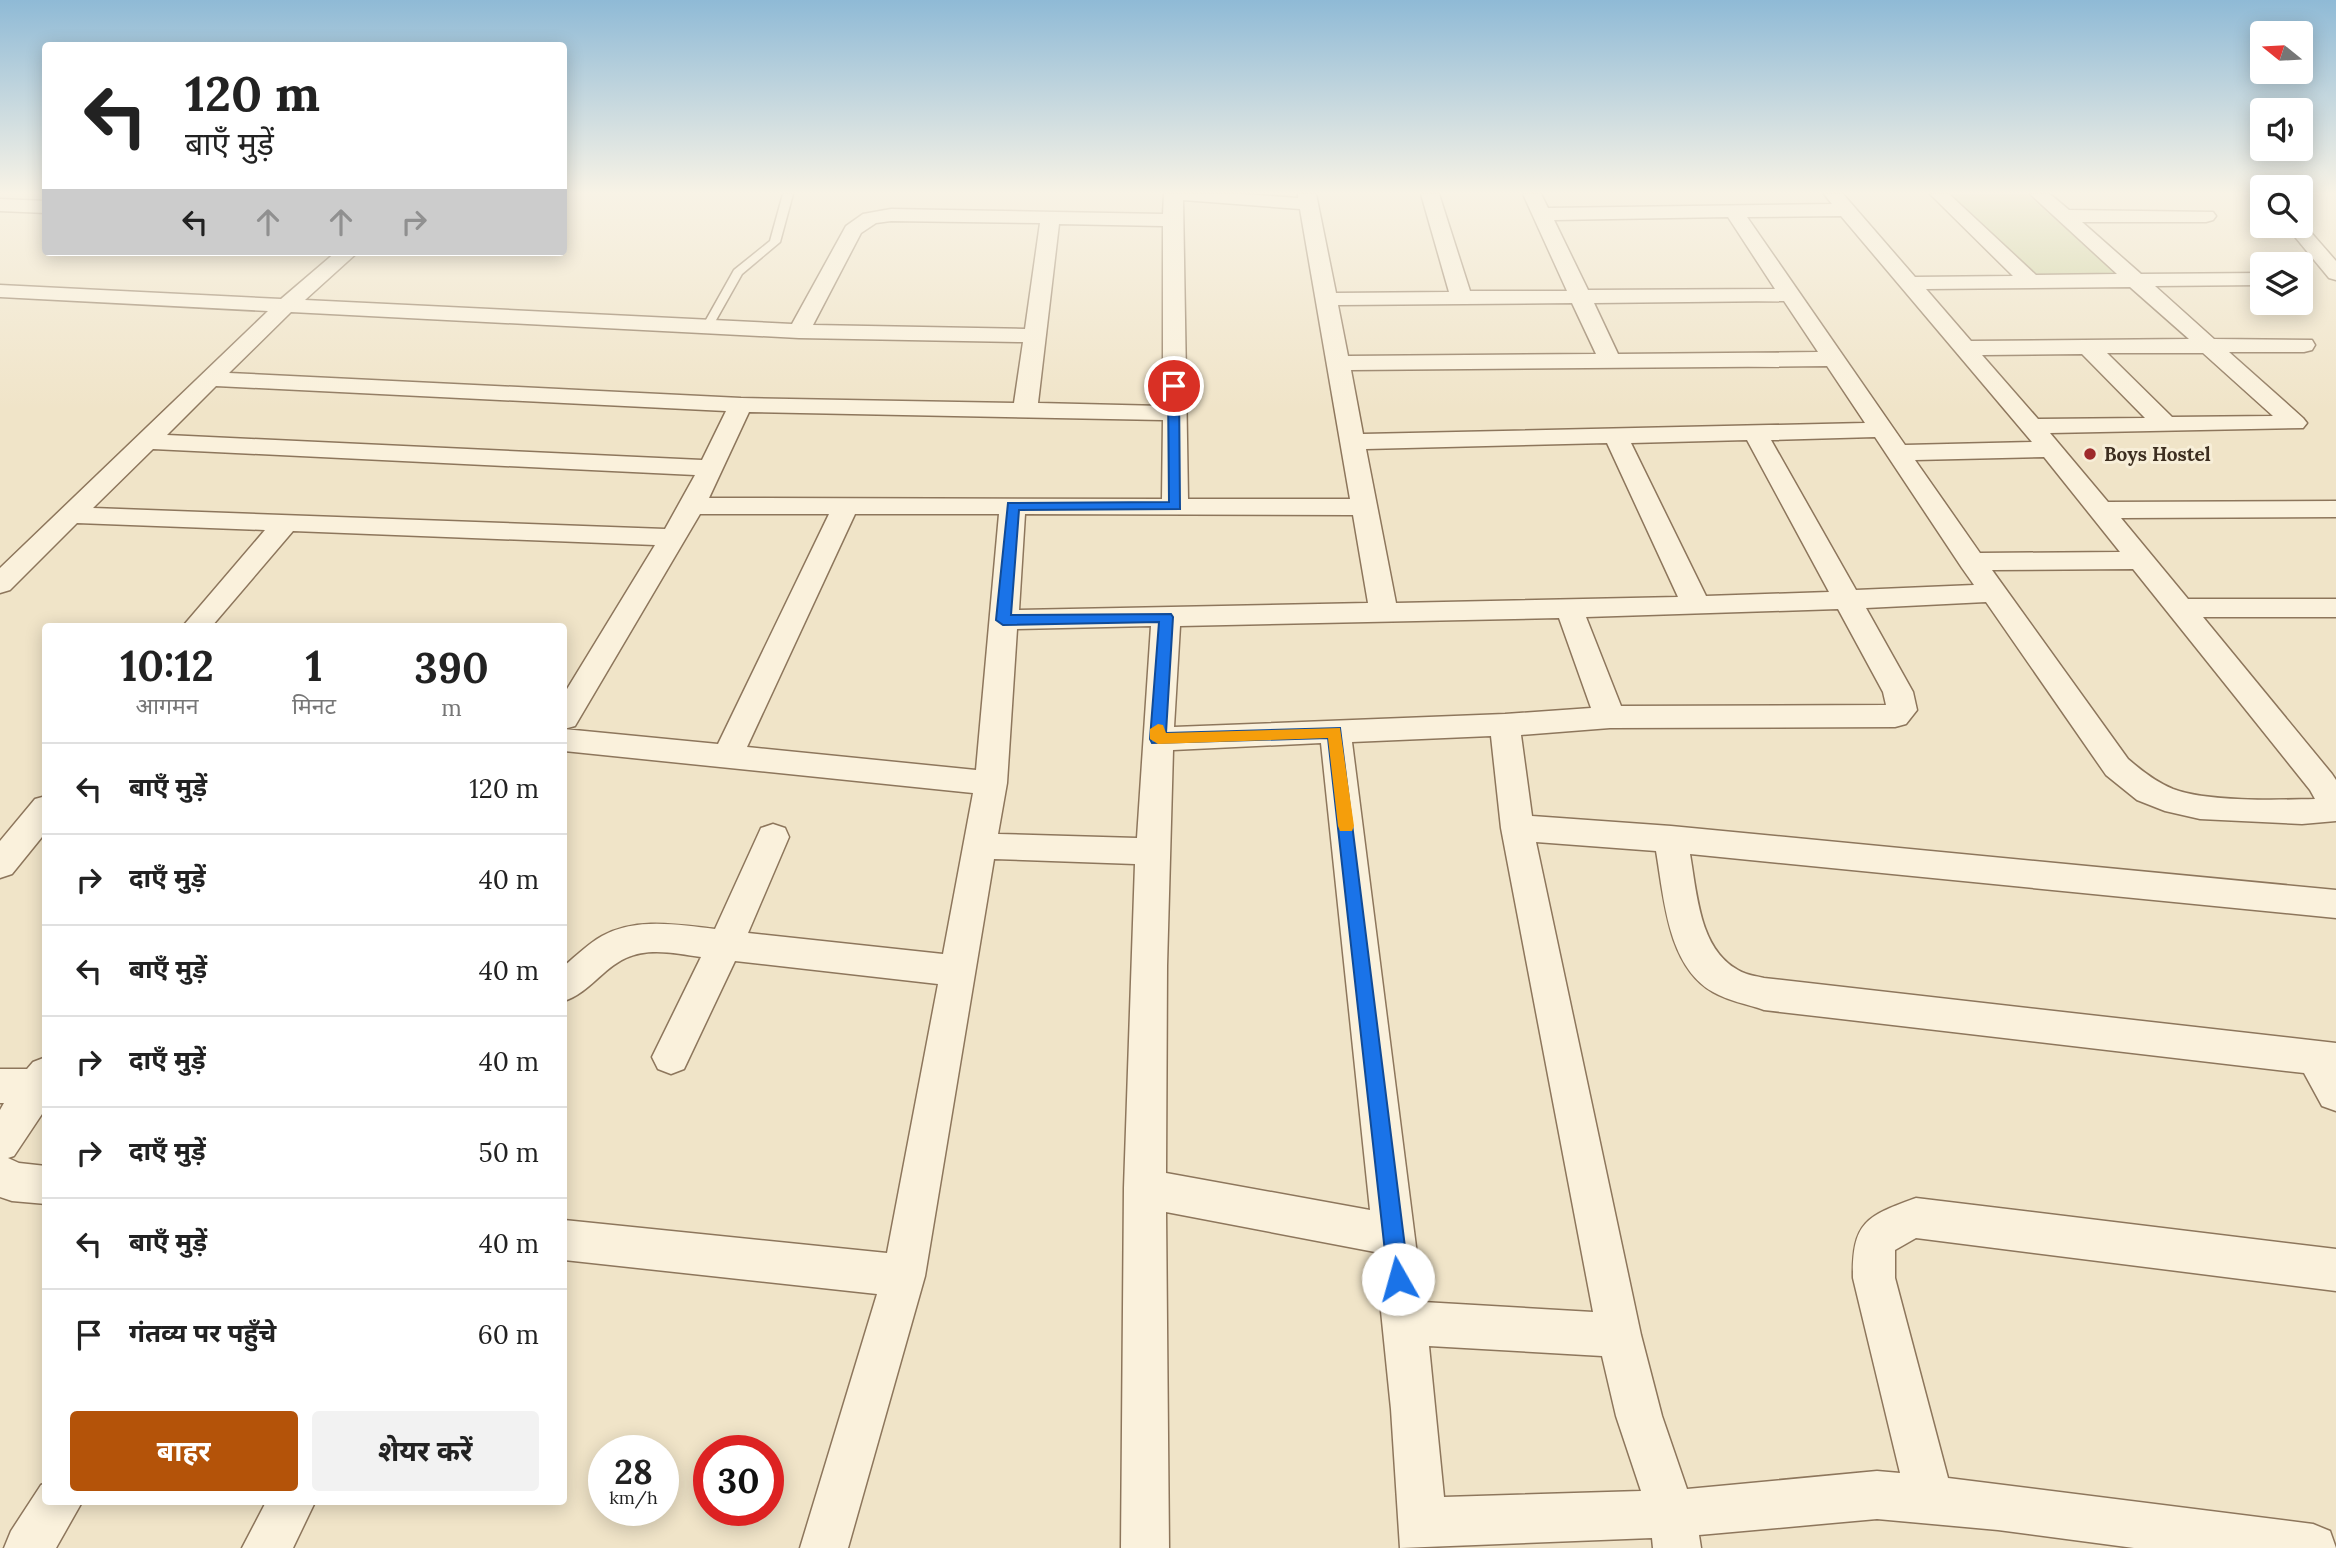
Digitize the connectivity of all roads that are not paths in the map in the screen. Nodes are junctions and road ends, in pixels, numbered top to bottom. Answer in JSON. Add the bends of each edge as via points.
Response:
{"nodes":[{"id":1,"x":331,"y":266,"type":"edge"},
{"id":2,"x":745,"y":266,"type":"edge"},
{"id":3,"x":834,"y":266,"type":"edge"},
{"id":4,"x":1043,"y":266,"type":"edge"},
{"id":5,"x":1172,"y":266,"type":"edge"},
{"id":6,"x":1320,"y":266,"type":"edge"},
{"id":7,"x":1452,"y":266,"type":"edge"},
{"id":8,"x":1565,"y":266,"type":"edge"},
{"id":9,"x":1770,"y":266,"type":"edge"},
{"id":10,"x":1895,"y":266,"type":"edge"},
{"id":11,"x":2015,"y":266,"type":"edge"},
{"id":12,"x":2119,"y":266,"type":"edge"},
{"id":13,"x":2250,"y":279,"type":"edge"},
{"id":14,"x":2134,"y":280,"type":"junction"},
{"id":15,"x":2030,"y":281,"type":"junction"},
{"id":16,"x":1909,"y":283,"type":"junction"},
{"id":17,"x":0,"y":291,"type":"edge"},
{"id":18,"x":1790,"y":295,"type":"junction"},
{"id":19,"x":1578,"y":296,"type":"junction"},
{"id":20,"x":1461,"y":298,"type":"junction"},
{"id":21,"x":1326,"y":299,"type":"junction"},
{"id":22,"x":286,"y":305,"type":"junction"},
{"id":23,"x":707,"y":327,"type":"junction"},
{"id":24,"x":799,"y":331,"type":"junction"},
{"id":25,"x":1034,"y":336,"type":"junction"},
{"id":26,"x":2304,"y":345,"type":"dead end"},
{"id":27,"x":2206,"y":346,"type":"junction"},
{"id":28,"x":2088,"y":347,"type":"junction"},
{"id":29,"x":1965,"y":348,"type":"junction"},
{"id":30,"x":1834,"y":359,"type":"junction"},
{"id":31,"x":1610,"y":361,"type":"junction"},
{"id":32,"x":1338,"y":363,"type":"junction"},
{"id":33,"x":208,"y":379,"type":"junction"},
{"id":34,"x":741,"y":405,"type":"junction"},
{"id":35,"x":1026,"y":411,"type":"junction"},
{"id":36,"x":1174,"y":414,"type":"junction"},
{"id":37,"x":2164,"y":424,"type":"junction"},
{"id":38,"x":2032,"y":426,"type":"junction"},
{"id":39,"x":1883,"y":430,"type":"junction"},
{"id":40,"x":1755,"y":433,"type":"junction"},
{"id":41,"x":1616,"y":436,"type":"junction"},
{"id":42,"x":144,"y":441,"type":"junction"},
{"id":43,"x":1352,"y":442,"type":"junction"},
{"id":44,"x":2051,"y":449,"type":"junction"},
{"id":45,"x":1898,"y":453,"type":"junction"},
{"id":46,"x":711,"y":468,"type":"junction"},
{"id":47,"x":692,"y":506,"type":"junction"},
{"id":48,"x":846,"y":506,"type":"junction"},
{"id":49,"x":1013,"y":506,"type":"junction"},
{"id":50,"x":1175,"y":506,"type":"junction"},
{"id":51,"x":1365,"y":507,"type":"junction"},
{"id":52,"x":2336,"y":509,"type":"edge"},
{"id":53,"x":2101,"y":510,"type":"junction"},
{"id":54,"x":70,"y":515,"type":"junction"},
{"id":55,"x":286,"y":523,"type":"junction"},
{"id":56,"x":673,"y":538,"type":"junction"},
{"id":57,"x":2141,"y":560,"type":"junction"},
{"id":58,"x":1972,"y":562,"type":"junction"},
{"id":59,"x":0,"y":584,"type":"edge"},
{"id":60,"x":1994,"y":593,"type":"junction"},
{"id":61,"x":1847,"y":600,"type":"junction"},
{"id":62,"x":1696,"y":605,"type":"junction"},
{"id":63,"x":1569,"y":608,"type":"junction"},
{"id":64,"x":2180,"y":608,"type":"junction"},
{"id":65,"x":2336,"y":608,"type":"edge"},
{"id":66,"x":1384,"y":612,"type":"junction"},
{"id":67,"x":1166,"y":617,"type":"junction"},
{"id":68,"x":1003,"y":620,"type":"junction"},
{"id":69,"x":200,"y":623,"type":"edge"},
{"id":70,"x":575,"y":680,"type":"edge"},
{"id":71,"x":567,"y":708,"type":"edge"},
{"id":72,"x":1610,"y":718,"type":"junction"},
{"id":73,"x":1505,"y":725,"type":"junction"},
{"id":74,"x":1335,"y":732,"type":"junction"},
{"id":75,"x":1158,"y":739,"type":"junction"},
{"id":76,"x":567,"y":740,"type":"edge"},
{"id":77,"x":728,"y":755,"type":"junction"},
{"id":78,"x":991,"y":783,"type":"junction"},
{"id":79,"x":42,"y":813,"type":"edge"},
{"id":80,"x":1517,"y":828,"type":"junction"},
{"id":81,"x":773,"y":836,"type":"dead end"},
{"id":82,"x":1671,"y":839,"type":"junction"},
{"id":83,"x":979,"y":846,"type":"junction"},
{"id":84,"x":1154,"y":852,"type":"junction"},
{"id":85,"x":0,"y":864,"type":"edge"},
{"id":86,"x":2336,"y":904,"type":"edge"},
{"id":87,"x":725,"y":945,"type":"junction"},
{"id":88,"x":958,"y":971,"type":"junction"},
{"id":89,"x":567,"y":984,"type":"edge"},
{"id":90,"x":671,"y":1057,"type":"dead end"},
{"id":91,"x":2326,"y":1059,"type":"edge"},
{"id":92,"x":27,"y":1082,"type":"edge"},
{"id":93,"x":2336,"y":1094,"type":"edge"},
{"id":94,"x":0,"y":1143,"type":"edge"},
{"id":95,"x":0,"y":1174,"type":"edge"},
{"id":96,"x":42,"y":1185,"type":"edge"},
{"id":97,"x":1144,"y":1188,"type":"junction"},
{"id":98,"x":1393,"y":1235,"type":"junction"},
{"id":99,"x":567,"y":1240,"type":"edge"},
{"id":100,"x":2336,"y":1270,"type":"edge"},
{"id":101,"x":904,"y":1276,"type":"junction"},
{"id":102,"x":1404,"y":1323,"type":"junction"},
{"id":103,"x":1619,"y":1335,"type":"junction"},
{"id":104,"x":1930,"y":1499,"type":"junction"},
{"id":105,"x":56,"y":1505,"type":"edge"},
{"id":106,"x":290,"y":1505,"type":"edge"},
{"id":107,"x":1675,"y":1531,"type":"edge"},
{"id":108,"x":1423,"y":1534,"type":"edge"},
{"id":109,"x":28,"y":1548,"type":"edge"},
{"id":110,"x":266,"y":1548,"type":"edge"},
{"id":111,"x":824,"y":1548,"type":"edge"},
{"id":112,"x":1145,"y":1548,"type":"edge"},
{"id":113,"x":2312,"y":1548,"type":"edge"}],
"edges":[{"from":1,"to":22,"type":"street"},
{"from":2,"to":23,"type":"lane"},
{"from":3,"to":24,"type":"street"},
{"from":4,"to":25,"type":"street"},
{"from":5,"to":36,"type":"street"},
{"from":6,"to":21,"type":"street"},
{"from":7,"to":20,"type":"street"},
{"from":8,"to":19,"type":"street"},
{"from":9,"to":18,"type":"street"},
{"from":10,"to":16,"type":"street"},
{"from":11,"to":15,"type":"street"},
{"from":12,"to":14,"type":"street"},
{"from":13,"to":14,"type":"street"},
{"from":14,"to":15,"type":"street"},
{"from":14,"to":27,"type":"street"},
{"from":15,"to":16,"type":"street"},
{"from":16,"to":29,"type":"street"},
{"from":17,"to":22,"type":"street"},
{"from":18,"to":19,"type":"street"},
{"from":18,"to":30,"type":"street"},
{"from":19,"to":20,"type":"street"},
{"from":19,"to":31,"type":"street"},
{"from":20,"to":21,"type":"street"},
{"from":21,"to":32,"type":"street"},
{"from":22,"to":23,"type":"street"},
{"from":22,"to":33,"type":"street"},
{"from":23,"to":24,"type":"street"},
{"from":24,"to":25,"type":"street"},
{"from":25,"to":35,"type":"street"},
{"from":26,"to":27,"type":"street"},
{"from":27,"to":28,"type":"street"},
{"from":27,"to":37,"type":"street","via":[[2295,422]]},
{"from":28,"to":29,"type":"street"},
{"from":28,"to":37,"type":"street"},
{"from":29,"to":38,"type":"street"},
{"from":30,"to":31,"type":"street"},
{"from":30,"to":39,"type":"street"},
{"from":31,"to":32,"type":"street"},
{"from":32,"to":43,"type":"street"},
{"from":33,"to":34,"type":"street"},
{"from":33,"to":42,"type":"street"},
{"from":34,"to":35,"type":"street"},
{"from":34,"to":46,"type":"street"},
{"from":35,"to":36,"type":"street"},
{"from":36,"to":50,"type":"street"},
{"from":37,"to":38,"type":"street"},
{"from":38,"to":44,"type":"street"},
{"from":39,"to":40,"type":"street"},
{"from":39,"to":45,"type":"street"},
{"from":40,"to":41,"type":"street"},
{"from":40,"to":61,"type":"street"},
{"from":41,"to":43,"type":"street"},
{"from":41,"to":62,"type":"street"},
{"from":42,"to":46,"type":"street"},
{"from":42,"to":54,"type":"street"},
{"from":43,"to":51,"type":"street"},
{"from":44,"to":45,"type":"street"},
{"from":44,"to":53,"type":"street"},
{"from":45,"to":58,"type":"street"},
{"from":46,"to":47,"type":"street"},
{"from":47,"to":48,"type":"street"},
{"from":47,"to":56,"type":"street"},
{"from":48,"to":49,"type":"street"},
{"from":48,"to":77,"type":"street"},
{"from":49,"to":50,"type":"street"},
{"from":49,"to":68,"type":"street"},
{"from":50,"to":51,"type":"street"},
{"from":51,"to":66,"type":"street"},
{"from":52,"to":53,"type":"street"},
{"from":53,"to":57,"type":"street"},
{"from":54,"to":55,"type":"street"},
{"from":54,"to":59,"type":"street"},
{"from":55,"to":56,"type":"street"},
{"from":55,"to":69,"type":"street"},
{"from":56,"to":70,"type":"street"},
{"from":57,"to":58,"type":"street"},
{"from":57,"to":64,"type":"street"},
{"from":58,"to":60,"type":"street"},
{"from":60,"to":61,"type":"street"},
{"from":60,"to":64,"type":"street","via":[[2134,785],[2161,799],[2195,807],[2329,811],[2332,801],[2321,782]]},
{"from":61,"to":62,"type":"street"},
{"from":61,"to":72,"type":"street","via":[[1898,692],[1902,710],[1895,716]]},
{"from":62,"to":63,"type":"street"},
{"from":63,"to":66,"type":"street"},
{"from":63,"to":72,"type":"street"},
{"from":64,"to":65,"type":"street"},
{"from":66,"to":67,"type":"street"},
{"from":67,"to":68,"type":"street"},
{"from":67,"to":75,"type":"street"},
{"from":68,"to":78,"type":"street"},
{"from":70,"to":71,"type":"street"},
{"from":72,"to":73,"type":"street"},
{"from":73,"to":74,"type":"street"},
{"from":73,"to":80,"type":"street"},
{"from":74,"to":75,"type":"street"},
{"from":74,"to":98,"type":"street"},
{"from":75,"to":84,"type":"street"},
{"from":76,"to":77,"type":"street"},
{"from":77,"to":78,"type":"street"},
{"from":78,"to":83,"type":"street"},
{"from":79,"to":85,"type":"street"},
{"from":80,"to":82,"type":"street"},
{"from":80,"to":103,"type":"street"},
{"from":81,"to":87,"type":"street"},
{"from":82,"to":86,"type":"street"},
{"from":82,"to":91,"type":"street","via":[[1692,943],[1702,961],[1723,980],[1765,994]]},
{"from":83,"to":84,"type":"street"},
{"from":83,"to":88,"type":"street"},
{"from":84,"to":97,"type":"street"},
{"from":87,"to":88,"type":"street"},
{"from":87,"to":89,"type":"street","via":[[653,937],[631,941],[605,952]]},
{"from":87,"to":90,"type":"street"},
{"from":88,"to":101,"type":"street"},
{"from":91,"to":93,"type":"street"},
{"from":92,"to":94,"type":"street"},
{"from":95,"to":96,"type":"street","via":[[12,1182]]},
{"from":97,"to":98,"type":"street"},
{"from":97,"to":112,"type":"street"},
{"from":98,"to":102,"type":"street"},
{"from":99,"to":101,"type":"street"},
{"from":100,"to":104,"type":"street","via":[[1916,1218],[1883,1230],[1873,1247],[1874,1278]]},
{"from":101,"to":111,"type":"street"},
{"from":102,"to":103,"type":"street"},
{"from":102,"to":108,"type":"street"},
{"from":103,"to":107,"type":"street"},
{"from":104,"to":107,"type":"street","via":[[1877,1495]]},
{"from":104,"to":113,"type":"street"},
{"from":105,"to":109,"type":"street"},
{"from":106,"to":110,"type":"street"},
{"from":107,"to":108,"type":"street"}]}
